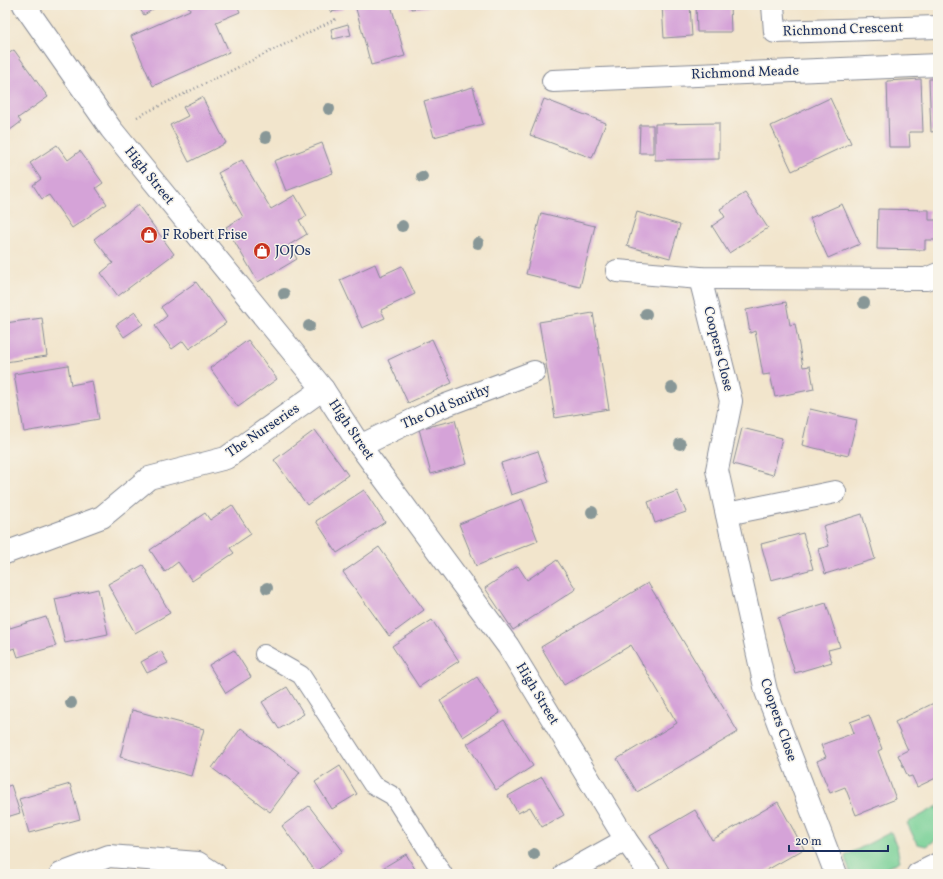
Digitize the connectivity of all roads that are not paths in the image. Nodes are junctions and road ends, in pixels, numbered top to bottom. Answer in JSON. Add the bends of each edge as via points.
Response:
{"nodes":[{"id":1,"x":24,"y":5,"type":"edge"},
{"id":2,"x":773,"y":5,"type":"edge"},
{"id":3,"x":938,"y":27,"type":"edge"},
{"id":4,"x":938,"y":65,"type":"edge"},
{"id":5,"x":553,"y":81,"type":"dead end"},
{"id":6,"x":617,"y":271,"type":"dead end"},
{"id":7,"x":938,"y":274,"type":"edge"},
{"id":8,"x":700,"y":278,"type":"junction"},
{"id":9,"x":534,"y":372,"type":"dead end"},
{"id":10,"x":323,"y":389,"type":"junction"},
{"id":11,"x":360,"y":446,"type":"junction"},
{"id":12,"x":835,"y":492,"type":"dead end"},
{"id":13,"x":727,"y":514,"type":"junction"},
{"id":14,"x":5,"y":554,"type":"edge"},
{"id":15,"x":264,"y":654,"type":"dead end"},
{"id":16,"x":626,"y":840,"type":"junction"},
{"id":17,"x":938,"y":864,"type":"edge"},
{"id":18,"x":61,"y":874,"type":"edge"},
{"id":19,"x":215,"y":874,"type":"edge"},
{"id":20,"x":443,"y":874,"type":"edge"},
{"id":21,"x":564,"y":874,"type":"edge"},
{"id":22,"x":650,"y":874,"type":"edge"},
{"id":23,"x":836,"y":874,"type":"edge"},
{"id":24,"x":918,"y":874,"type":"edge"}],
"edges":[{"from":1,"to":10,"type":"street","name":"High Street","via":[[111,129]]},
{"from":2,"to":3,"type":"street","name":"Richmond Crescent","via":[[776,32]]},
{"from":4,"to":5,"type":"street","name":"Richmond Meade"},
{"from":6,"to":8,"type":"street"},
{"from":7,"to":8,"type":"street","via":[[926,279]]},
{"from":8,"to":13,"type":"street","name":"Coopers Close","via":[[731,401],[717,470]]},
{"from":9,"to":11,"type":"street","name":"The Old Smithy","via":[[438,408]]},
{"from":10,"to":11,"type":"street","name":"High Street"},
{"from":10,"to":14,"type":"street","name":"The Nurseries","via":[[226,458],[149,478],[102,517]]},
{"from":11,"to":16,"type":"street","name":"High Street","via":[[508,646]]},
{"from":12,"to":13,"type":"street"},
{"from":13,"to":23,"type":"street","name":"Coopers Close","via":[[766,691]]},
{"from":15,"to":20,"type":"lane","via":[[301,675],[372,784],[393,796]]},
{"from":16,"to":21,"type":"street"},
{"from":16,"to":22,"type":"street","name":"High Street"},
{"from":17,"to":24,"type":"street"},
{"from":18,"to":19,"type":"street","via":[[109,856],[198,863]]}]}
